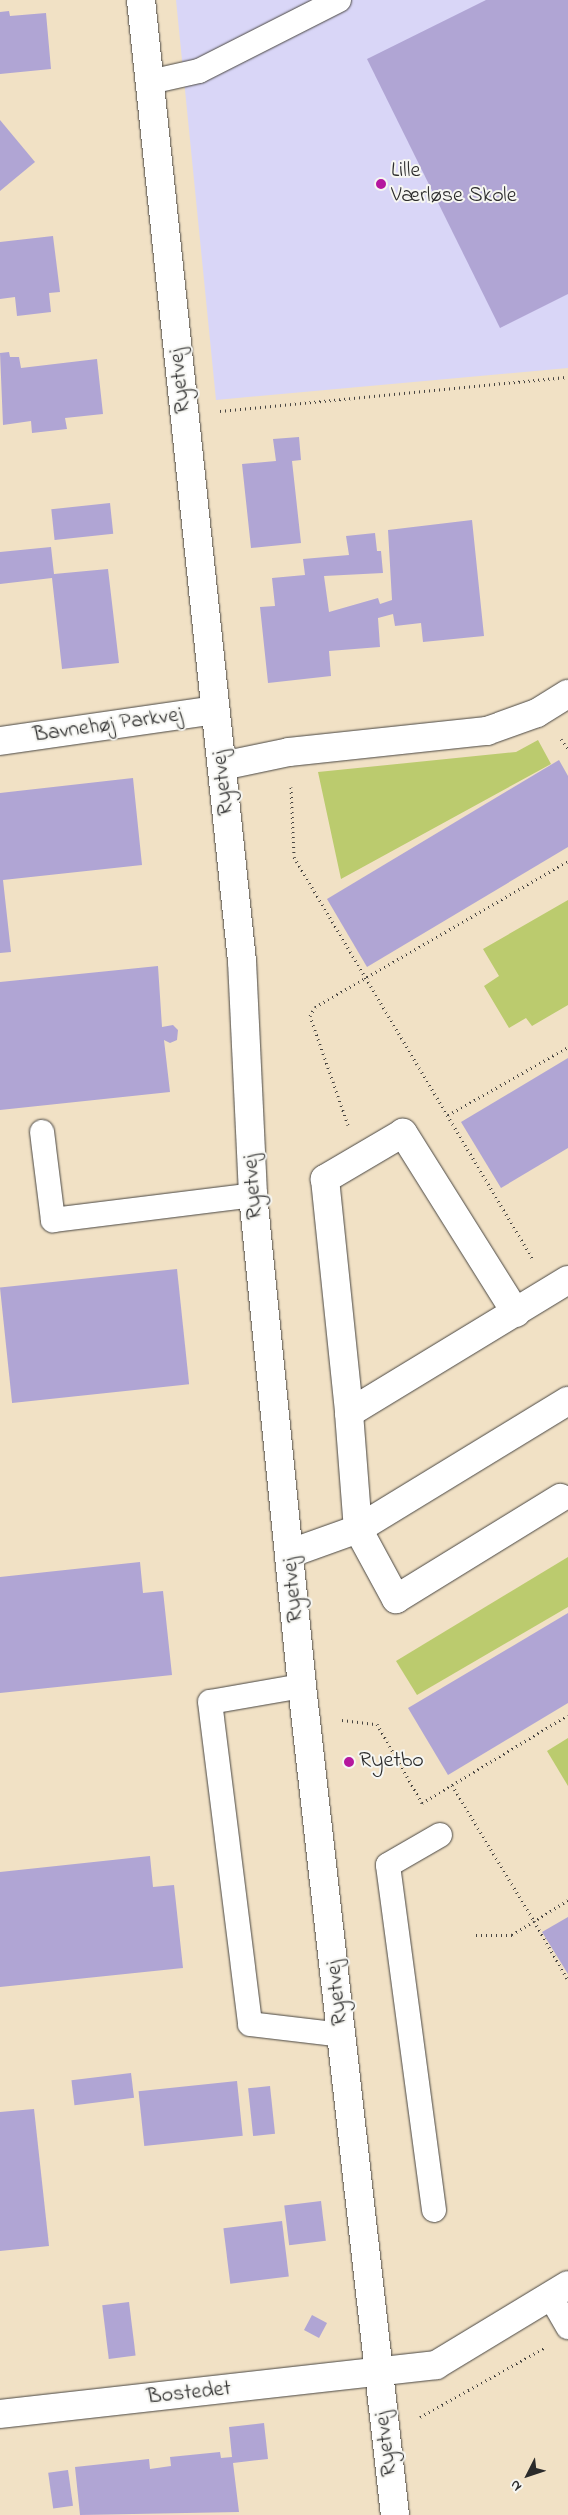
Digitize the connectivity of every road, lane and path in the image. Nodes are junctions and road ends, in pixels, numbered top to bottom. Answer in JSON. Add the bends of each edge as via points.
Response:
{"nodes":[{"id":1,"x":141,"y":0,"type":"edge"},
{"id":2,"x":339,"y":0,"type":"edge"},
{"id":3,"x":150,"y":82,"type":"junction"},
{"id":4,"x":568,"y":377,"type":"edge"},
{"id":5,"x":185,"y":414,"type":"junction"},
{"id":6,"x":568,"y":694,"type":"edge"},
{"id":7,"x":215,"y":710,"type":"junction"},
{"id":8,"x":0,"y":742,"type":"edge"},
{"id":9,"x":289,"y":752,"type":"junction"},
{"id":10,"x":222,"y":766,"type":"junction"},
{"id":11,"x":568,"y":862,"type":"edge"},
{"id":12,"x":366,"y":978,"type":"junction"},
{"id":13,"x":568,"y":1047,"type":"edge"},
{"id":14,"x":448,"y":1116,"type":"junction"},
{"id":15,"x":42,"y":1132,"type":"dead end"},
{"id":16,"x":360,"y":1158,"type":"junction"},
{"id":17,"x":253,"y":1195,"type":"junction"},
{"id":18,"x":560,"y":1286,"type":"edge"},
{"id":19,"x":516,"y":1313,"type":"junction"},
{"id":20,"x":568,"y":1401,"type":"edge"},
{"id":21,"x":349,"y":1413,"type":"junction"},
{"id":22,"x":560,"y":1498,"type":"dead end"},
{"id":23,"x":358,"y":1529,"type":"junction"},
{"id":24,"x":291,"y":1553,"type":"junction"},
{"id":25,"x":302,"y":1686,"type":"junction"},
{"id":26,"x":568,"y":1715,"type":"edge"},
{"id":27,"x":306,"y":1716,"type":"junction"},
{"id":28,"x":452,"y":1784,"type":"junction"},
{"id":29,"x":422,"y":1803,"type":"junction"},
{"id":30,"x":440,"y":1834,"type":"joint"},
{"id":31,"x":568,"y":1900,"type":"edge"},
{"id":32,"x":534,"y":1921,"type":"junction"},
{"id":33,"x":476,"y":1935,"type":"dead end"},
{"id":34,"x":568,"y":1980,"type":"edge"},
{"id":35,"x":342,"y":2035,"type":"junction"},
{"id":36,"x":434,"y":2210,"type":"dead end"},
{"id":37,"x":559,"y":2291,"type":"edge"},
{"id":38,"x":568,"y":2327,"type":"edge"},
{"id":39,"x":378,"y":2373,"type":"junction"},
{"id":40,"x":0,"y":2414,"type":"edge"},
{"id":41,"x":395,"y":2515,"type":"edge"}],
"edges":[{"from":1,"to":3,"type":"street","name":"Ryetvej"},
{"from":2,"to":3,"type":"lane","via":[[199,71]]},
{"from":3,"to":5,"type":"street","name":"Ryetvej"},
{"from":4,"to":5,"type":"path"},
{"from":5,"to":7,"type":"street","name":"Ryetvej"},
{"from":6,"to":9,"type":"street","via":[[537,713],[487,731]]},
{"from":7,"to":8,"type":"street","name":"Bavnehøj Parkvej"},
{"from":7,"to":10,"type":"street","name":"Ryetvej"},
{"from":9,"to":10,"type":"street"},
{"from":9,"to":12,"type":"path","via":[[294,857]]},
{"from":10,"to":17,"type":"street","name":"Ryetvej","via":[[242,962]]},
{"from":11,"to":12,"type":"path"},
{"from":12,"to":14,"type":"path"},
{"from":12,"to":16,"type":"path","via":[[315,1007],[310,1016]]},
{"from":13,"to":14,"type":"path"},
{"from":14,"to":18,"type":"path"},
{"from":15,"to":17,"type":"lane","via":[[53,1220]]},
{"from":16,"to":19,"type":"street","via":[[403,1133]]},
{"from":16,"to":21,"type":"street","via":[[325,1179]]},
{"from":17,"to":24,"type":"street","name":"Ryetvej"},
{"from":18,"to":19,"type":"street"},
{"from":19,"to":21,"type":"street"},
{"from":20,"to":23,"type":"street"},
{"from":21,"to":23,"type":"street"},
{"from":22,"to":23,"type":"street","via":[[396,1599]]},
{"from":23,"to":24,"type":"street"},
{"from":24,"to":25,"type":"street","name":"Ryetvej"},
{"from":25,"to":27,"type":"street","name":"Ryetvej"},
{"from":25,"to":35,"type":"lane","via":[[210,1702],[250,2024]]},
{"from":26,"to":28,"type":"path"},
{"from":27,"to":29,"type":"path","via":[[376,1724]]},
{"from":27,"to":35,"type":"street","name":"Ryetvej"},
{"from":28,"to":29,"type":"path"},
{"from":28,"to":32,"type":"path"},
{"from":29,"to":30,"type":"path"},
{"from":30,"to":36,"type":"lane","via":[[388,1865]]},
{"from":31,"to":32,"type":"path"},
{"from":32,"to":33,"type":"path","via":[[512,1935]]},
{"from":32,"to":34,"type":"path"},
{"from":35,"to":39,"type":"street","name":"Ryetvej"},
{"from":37,"to":38,"type":"lane"},
{"from":37,"to":39,"type":"street","via":[[436,2365]]},
{"from":39,"to":40,"type":"street","name":"Bostedet"},
{"from":39,"to":41,"type":"street","name":"Ryetvej"}]}
